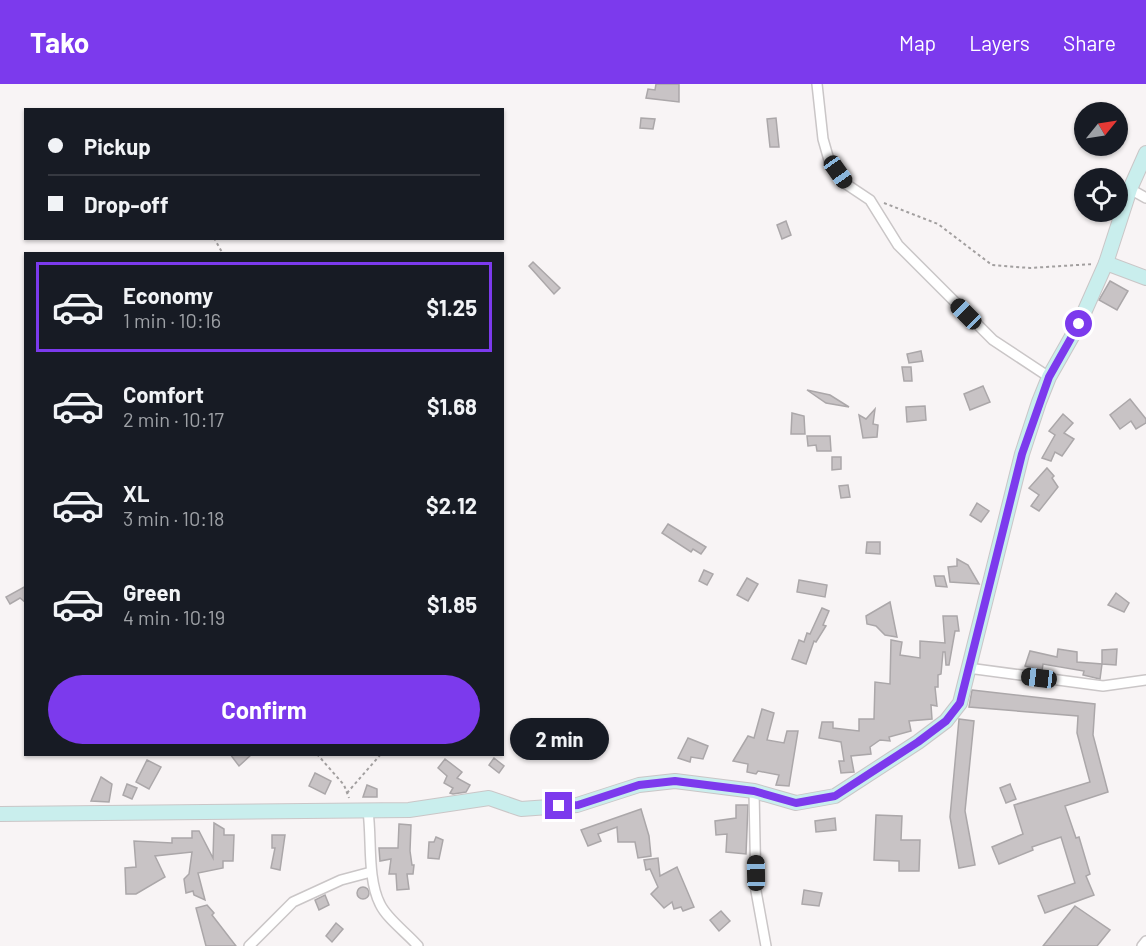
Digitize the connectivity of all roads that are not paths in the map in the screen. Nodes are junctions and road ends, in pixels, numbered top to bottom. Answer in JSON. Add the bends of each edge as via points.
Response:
{"nodes":[{"id":1,"x":817,"y":84,"type":"edge"},
{"id":2,"x":1146,"y":153,"type":"edge"},
{"id":3,"x":1130,"y":189,"type":"junction"},
{"id":4,"x":1146,"y":198,"type":"edge"},
{"id":5,"x":1106,"y":263,"type":"junction"},
{"id":6,"x":1146,"y":278,"type":"edge"},
{"id":7,"x":1049,"y":377,"type":"junction"},
{"id":8,"x":968,"y":668,"type":"junction"},
{"id":9,"x":1146,"y":680,"type":"edge"},
{"id":10,"x":754,"y":791,"type":"junction"},
{"id":11,"x":364,"y":811,"type":"junction"},
{"id":12,"x":0,"y":814,"type":"edge"},
{"id":13,"x":371,"y":872,"type":"junction"},
{"id":14,"x":1146,"y":942,"type":"edge"},
{"id":15,"x":249,"y":946,"type":"edge"},
{"id":16,"x":418,"y":946,"type":"edge"},
{"id":17,"x":766,"y":946,"type":"edge"},
{"id":18,"x":1142,"y":946,"type":"edge"}],
"edges":[{"from":1,"to":7,"type":"street","via":[[829,160],[846,184],[870,200],[898,245],[966,314],[993,339]]},
{"from":2,"to":3,"type":"main road"},
{"from":3,"to":4,"type":"street"},
{"from":3,"to":5,"type":"main road"},
{"from":5,"to":6,"type":"main road"},
{"from":5,"to":7,"type":"main road","via":[[1079,324]]},
{"from":7,"to":8,"type":"main road","via":[[1022,454]]},
{"from":8,"to":9,"type":"street","via":[[1103,686]]},
{"from":8,"to":10,"type":"main road","via":[[960,703],[946,721],[835,796],[796,803]]},
{"from":10,"to":11,"type":"main road","via":[[675,781],[639,785],[578,805],[521,809],[489,798],[409,810]]},
{"from":10,"to":17,"type":"street","via":[[756,891]]},
{"from":11,"to":12,"type":"main road"},
{"from":11,"to":13,"type":"street","via":[[372,839]]},
{"from":13,"to":15,"type":"street","via":[[341,880],[293,902]]},
{"from":13,"to":16,"type":"street","via":[[380,905]]},
{"from":14,"to":18,"type":"street"}]}
